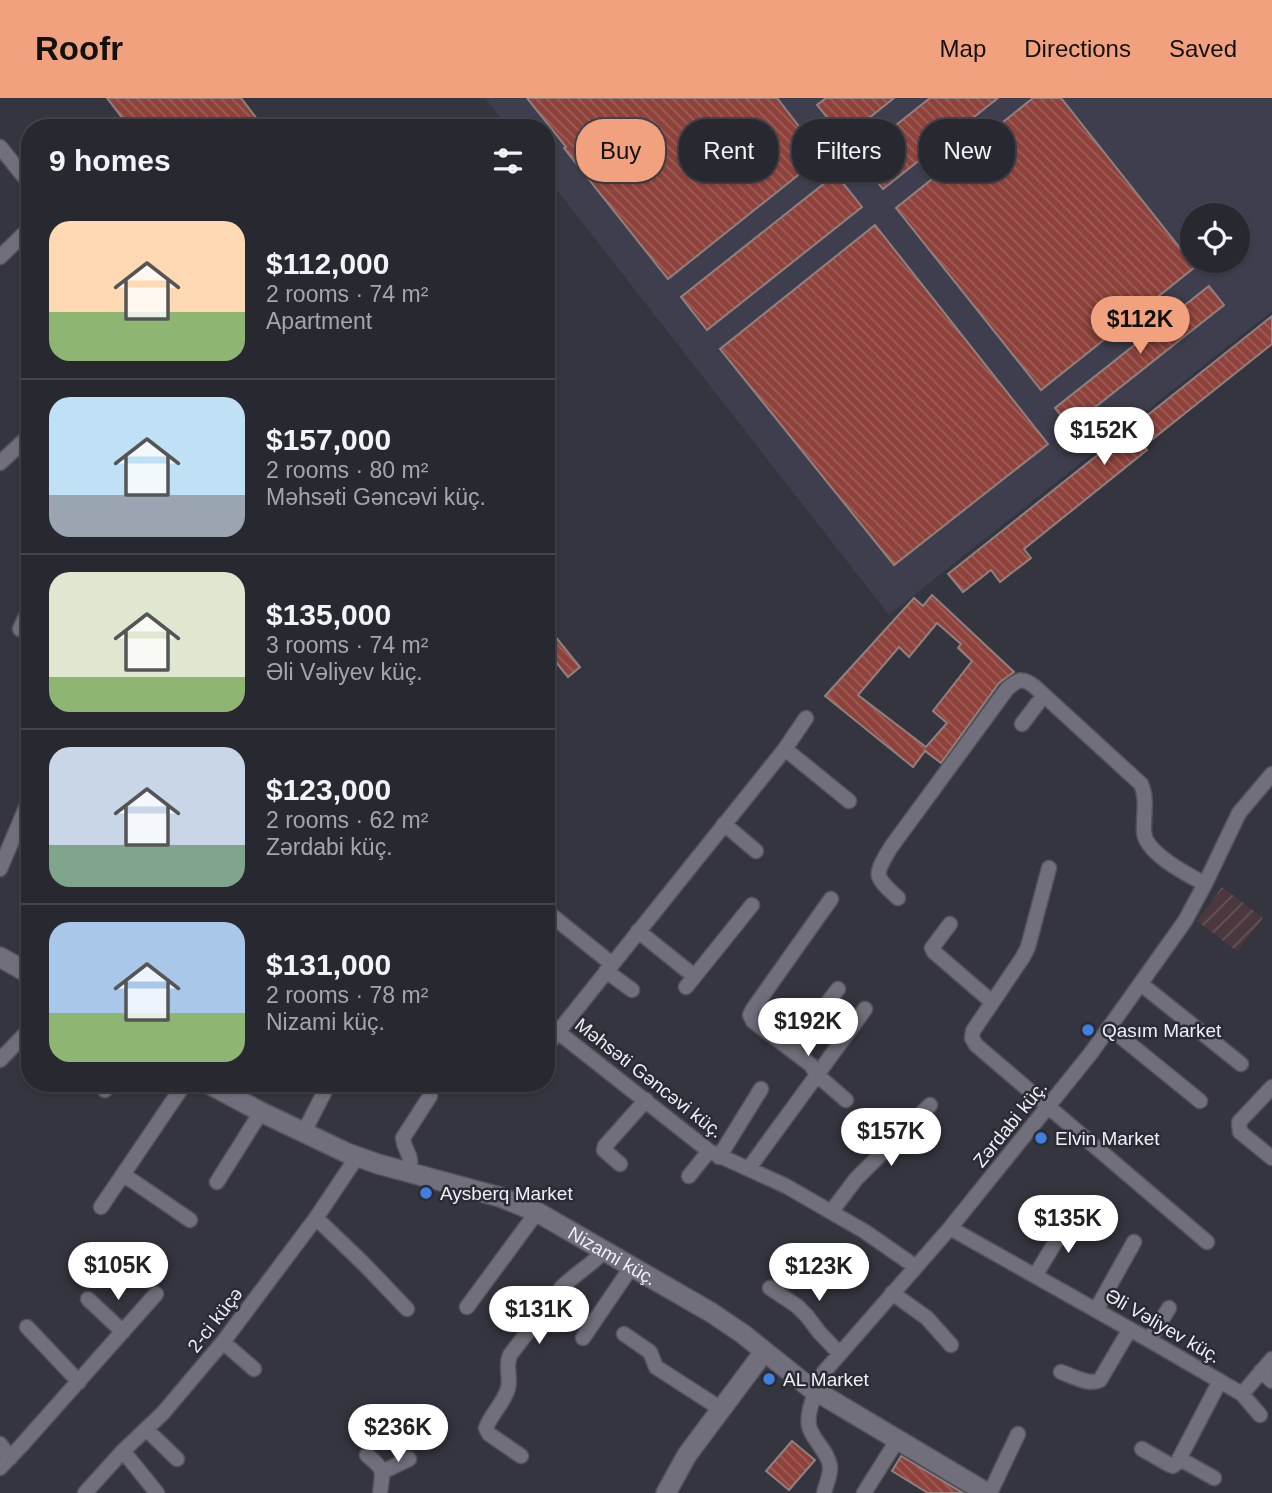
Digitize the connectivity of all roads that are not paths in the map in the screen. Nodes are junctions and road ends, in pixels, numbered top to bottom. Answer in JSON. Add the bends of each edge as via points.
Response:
{"nodes":[{"id":1,"x":0,"y":147,"type":"edge"},
{"id":2,"x":21,"y":173,"type":"edge"},
{"id":3,"x":21,"y":237,"type":"edge"},
{"id":4,"x":0,"y":257,"type":"edge"},
{"id":5,"x":21,"y":447,"type":"edge"},
{"id":6,"x":0,"y":463,"type":"edge"},
{"id":7,"x":1044,"y":695,"type":"junction"},
{"id":8,"x":806,"y":718,"type":"dead end"},
{"id":9,"x":1022,"y":724,"type":"dead end"},
{"id":10,"x":785,"y":749,"type":"junction"},
{"id":11,"x":1272,"y":774,"type":"edge"},
{"id":12,"x":849,"y":801,"type":"dead end"},
{"id":13,"x":724,"y":824,"type":"junction"},
{"id":14,"x":21,"y":836,"type":"edge"},
{"id":15,"x":756,"y":851,"type":"dead end"},
{"id":16,"x":1049,"y":867,"type":"dead end"},
{"id":17,"x":0,"y":869,"type":"edge"},
{"id":18,"x":1205,"y":884,"type":"junction"},
{"id":19,"x":898,"y":898,"type":"dead end"},
{"id":20,"x":831,"y":899,"type":"dead end"},
{"id":21,"x":752,"y":905,"type":"dead end"},
{"id":22,"x":555,"y":919,"type":"edge"},
{"id":23,"x":950,"y":924,"type":"dead end"},
{"id":24,"x":638,"y":931,"type":"junction"},
{"id":25,"x":0,"y":957,"type":"edge"},
{"id":26,"x":609,"y":967,"type":"junction"},
{"id":27,"x":21,"y":969,"type":"edge"},
{"id":28,"x":1141,"y":984,"type":"junction"},
{"id":29,"x":838,"y":989,"type":"dead end"},
{"id":30,"x":632,"y":990,"type":"dead end"},
{"id":31,"x":992,"y":1002,"type":"junction"},
{"id":32,"x":865,"y":1009,"type":"dead end"},
{"id":33,"x":1110,"y":1028,"type":"junction"},
{"id":34,"x":558,"y":1032,"type":"junction"},
{"id":35,"x":555,"y":1036,"type":"edge"},
{"id":36,"x":21,"y":1038,"type":"edge"},
{"id":37,"x":792,"y":1050,"type":"junction"},
{"id":38,"x":0,"y":1060,"type":"edge"},
{"id":39,"x":1241,"y":1064,"type":"dead end"},
{"id":40,"x":817,"y":1075,"type":"junction"},
{"id":41,"x":1272,"y":1087,"type":"edge"},
{"id":42,"x":761,"y":1089,"type":"dead end"},
{"id":43,"x":179,"y":1092,"type":"edge"},
{"id":44,"x":223,"y":1092,"type":"edge"},
{"id":45,"x":324,"y":1092,"type":"edge"},
{"id":46,"x":430,"y":1096,"type":"dead end"},
{"id":47,"x":646,"y":1100,"type":"junction"},
{"id":48,"x":846,"y":1100,"type":"dead end"},
{"id":49,"x":1200,"y":1101,"type":"dead end"},
{"id":50,"x":930,"y":1104,"type":"dead end"},
{"id":51,"x":1049,"y":1107,"type":"junction"},
{"id":52,"x":261,"y":1112,"type":"junction"},
{"id":53,"x":304,"y":1132,"type":"junction"},
{"id":54,"x":714,"y":1154,"type":"junction"},
{"id":55,"x":357,"y":1157,"type":"junction"},
{"id":56,"x":1272,"y":1158,"type":"edge"},
{"id":57,"x":620,"y":1164,"type":"dead end"},
{"id":58,"x":749,"y":1168,"type":"junction"},
{"id":59,"x":409,"y":1172,"type":"junction"},
{"id":60,"x":124,"y":1174,"type":"junction"},
{"id":61,"x":689,"y":1176,"type":"dead end"},
{"id":62,"x":217,"y":1182,"type":"dead end"},
{"id":63,"x":101,"y":1207,"type":"dead end"},
{"id":64,"x":537,"y":1212,"type":"junction"},
{"id":65,"x":831,"y":1212,"type":"junction"},
{"id":66,"x":1072,"y":1216,"type":"dead end"},
{"id":67,"x":316,"y":1218,"type":"junction"},
{"id":68,"x":190,"y":1220,"type":"dead end"},
{"id":69,"x":950,"y":1228,"type":"junction"},
{"id":70,"x":1134,"y":1242,"type":"dead end"},
{"id":71,"x":1207,"y":1242,"type":"dead end"},
{"id":72,"x":605,"y":1250,"type":"junction"},
{"id":73,"x":632,"y":1266,"type":"junction"},
{"id":74,"x":916,"y":1267,"type":"junction"},
{"id":75,"x":1035,"y":1276,"type":"junction"},
{"id":76,"x":770,"y":1288,"type":"dead end"},
{"id":77,"x":892,"y":1293,"type":"junction"},
{"id":78,"x":156,"y":1294,"type":"dead end"},
{"id":79,"x":88,"y":1299,"type":"dead end"},
{"id":80,"x":467,"y":1307,"type":"dead end"},
{"id":81,"x":1169,"y":1308,"type":"dead end"},
{"id":82,"x":407,"y":1309,"type":"dead end"},
{"id":83,"x":1096,"y":1310,"type":"junction"},
{"id":84,"x":27,"y":1327,"type":"dead end"},
{"id":85,"x":1130,"y":1329,"type":"junction"},
{"id":86,"x":123,"y":1332,"type":"junction"},
{"id":87,"x":624,"y":1334,"type":"dead end"},
{"id":88,"x":583,"y":1338,"type":"dead end"},
{"id":89,"x":1149,"y":1340,"type":"junction"},
{"id":90,"x":223,"y":1342,"type":"junction"},
{"id":91,"x":951,"y":1345,"type":"dead end"},
{"id":92,"x":764,"y":1352,"type":"junction"},
{"id":93,"x":839,"y":1353,"type":"junction"},
{"id":94,"x":1272,"y":1359,"type":"edge"},
{"id":95,"x":254,"y":1369,"type":"dead end"},
{"id":96,"x":1062,"y":1372,"type":"dead end"},
{"id":97,"x":1267,"y":1376,"type":"edge"},
{"id":98,"x":1220,"y":1381,"type":"junction"},
{"id":99,"x":79,"y":1382,"type":"junction"},
{"id":100,"x":816,"y":1391,"type":"junction"},
{"id":101,"x":1241,"y":1394,"type":"junction"},
{"id":102,"x":721,"y":1409,"type":"junction"},
{"id":103,"x":1260,"y":1415,"type":"dead end"},
{"id":104,"x":147,"y":1430,"type":"junction"},
{"id":105,"x":1018,"y":1434,"type":"dead end"},
{"id":106,"x":898,"y":1439,"type":"junction"},
{"id":107,"x":0,"y":1444,"type":"edge"},
{"id":108,"x":1142,"y":1449,"type":"dead end"},
{"id":109,"x":123,"y":1451,"type":"junction"},
{"id":110,"x":367,"y":1455,"type":"dead end"},
{"id":111,"x":521,"y":1456,"type":"dead end"},
{"id":112,"x":177,"y":1459,"type":"dead end"},
{"id":113,"x":409,"y":1459,"type":"dead end"},
{"id":114,"x":1180,"y":1459,"type":"junction"},
{"id":115,"x":5,"y":1463,"type":"edge"},
{"id":116,"x":382,"y":1472,"type":"junction"},
{"id":117,"x":1214,"y":1478,"type":"dead end"},
{"id":118,"x":85,"y":1493,"type":"edge"},
{"id":119,"x":157,"y":1493,"type":"edge"},
{"id":120,"x":380,"y":1493,"type":"edge"},
{"id":121,"x":666,"y":1493,"type":"edge"},
{"id":122,"x":824,"y":1493,"type":"edge"},
{"id":123,"x":864,"y":1493,"type":"edge"},
{"id":124,"x":988,"y":1493,"type":"edge"}],
"edges":[{"from":1,"to":2,"type":"street"},
{"from":3,"to":4,"type":"street"},
{"from":5,"to":6,"type":"street"},
{"from":7,"to":9,"type":"street"},
{"from":7,"to":18,"type":"street","via":[[1140,784],[1149,847]]},
{"from":7,"to":19,"type":"street","via":[[1027,680],[1013,684],[891,847],[878,876]]},
{"from":8,"to":10,"type":"street","name":"Məhsəti Gəncəvi küç."},
{"from":10,"to":12,"type":"street"},
{"from":10,"to":13,"type":"street","name":"Məhsəti Gəncəvi küç."},
{"from":11,"to":18,"type":"street","name":"Zərdabi küç.","via":[[1239,813]]},
{"from":13,"to":15,"type":"street"},
{"from":13,"to":24,"type":"street","name":"Məhsəti Gəncəvi küç."},
{"from":14,"to":17,"type":"street"},
{"from":16,"to":31,"type":"street","via":[[1028,947]]},
{"from":18,"to":28,"type":"street","name":"Zərdabi küç."},
{"from":20,"to":37,"type":"street","via":[[750,1015]]},
{"from":21,"to":24,"type":"street","via":[[690,981]]},
{"from":22,"to":26,"type":"street"},
{"from":23,"to":31,"type":"street","via":[[934,944],[934,952]]},
{"from":24,"to":26,"type":"street","name":"Məhsəti Gəncəvi küç."},
{"from":25,"to":27,"type":"street"},
{"from":26,"to":30,"type":"street"},
{"from":26,"to":34,"type":"street","name":"Məhsəti Gəncəvi küç."},
{"from":28,"to":33,"type":"street","name":"Zərdabi küç."},
{"from":28,"to":39,"type":"street"},
{"from":29,"to":37,"type":"street"},
{"from":31,"to":51,"type":"street","via":[[972,1038]]},
{"from":32,"to":40,"type":"street"},
{"from":33,"to":49,"type":"street"},
{"from":33,"to":51,"type":"street","name":"Zərdabi küç."},
{"from":34,"to":35,"type":"street"},
{"from":34,"to":47,"type":"street","name":"Məhsəti Gəncəvi küç."},
{"from":36,"to":38,"type":"street"},
{"from":37,"to":40,"type":"street"},
{"from":40,"to":48,"type":"street"},
{"from":40,"to":58,"type":"street"},
{"from":41,"to":56,"type":"street","via":[[1238,1127]]},
{"from":42,"to":54,"type":"street"},
{"from":43,"to":60,"type":"street"},
{"from":44,"to":52,"type":"street","name":"Nizami küç."},
{"from":45,"to":53,"type":"street"},
{"from":46,"to":59,"type":"street","via":[[403,1138],[412,1160]]},
{"from":47,"to":54,"type":"street","name":"Məhsəti Gəncəvi küç."},
{"from":47,"to":57,"type":"street","via":[[605,1146]]},
{"from":50,"to":65,"type":"street","via":[[856,1179]]},
{"from":51,"to":69,"type":"street","name":"Zərdabi küç."},
{"from":51,"to":71,"type":"street"},
{"from":52,"to":53,"type":"street","name":"Nizami küç."},
{"from":52,"to":62,"type":"street"},
{"from":53,"to":55,"type":"street","name":"Nizami küç."},
{"from":54,"to":58,"type":"street","name":"Məhsəti Gəncəvi küç."},
{"from":54,"to":61,"type":"street"},
{"from":55,"to":59,"type":"street","name":"Nizami küç."},
{"from":55,"to":67,"type":"street","name":"2-ci küçə"},
{"from":58,"to":65,"type":"street","name":"Məhsəti Gəncəvi küç."},
{"from":59,"to":64,"type":"street","name":"Nizami küç."},
{"from":60,"to":63,"type":"street"},
{"from":60,"to":68,"type":"street"},
{"from":64,"to":72,"type":"street","name":"Nizami küç."},
{"from":64,"to":80,"type":"street"},
{"from":65,"to":74,"type":"street","name":"Məhsəti Gəncəvi küç."},
{"from":66,"to":75,"type":"street"},
{"from":67,"to":82,"type":"street"},
{"from":67,"to":90,"type":"street","name":"2-ci küçə"},
{"from":69,"to":74,"type":"street","name":"Zərdabi küç."},
{"from":69,"to":75,"type":"street","name":"Əli Vəliyev küç."},
{"from":70,"to":83,"type":"street"},
{"from":72,"to":73,"type":"street","name":"Nizami küç."},
{"from":72,"to":111,"type":"street","via":[[569,1279],[507,1361],[507,1390],[486,1428]]},
{"from":73,"to":88,"type":"street"},
{"from":73,"to":92,"type":"street","name":"Nizami küç.","via":[[712,1312]]},
{"from":74,"to":77,"type":"street","name":"Zərdabi küç."},
{"from":75,"to":83,"type":"street","name":"Əli Vəliyev küç."},
{"from":76,"to":93,"type":"street","via":[[802,1311]]},
{"from":77,"to":91,"type":"street","via":[[927,1318]]},
{"from":77,"to":93,"type":"street","name":"Zərdabi küç."},
{"from":78,"to":86,"type":"street"},
{"from":79,"to":86,"type":"street"},
{"from":81,"to":89,"type":"street"},
{"from":83,"to":85,"type":"street","name":"Əli Vəliyev küç."},
{"from":84,"to":99,"type":"street"},
{"from":85,"to":89,"type":"street","name":"Əli Vəliyev küç."},
{"from":85,"to":96,"type":"street","via":[[1096,1383]]},
{"from":86,"to":99,"type":"street"},
{"from":87,"to":102,"type":"street","via":[[650,1352],[656,1367]]},
{"from":89,"to":98,"type":"street","name":"Əli Vəliyev küç."},
{"from":90,"to":95,"type":"street"},
{"from":90,"to":104,"type":"street","name":"2-ci küçə"},
{"from":92,"to":100,"type":"street","name":"Nizami küç."},
{"from":92,"to":102,"type":"street"},
{"from":93,"to":100,"type":"street","name":"Zərdabi küç."},
{"from":94,"to":97,"type":"street"},
{"from":97,"to":101,"type":"street"},
{"from":98,"to":101,"type":"street","name":"Əli Vəliyev küç."},
{"from":98,"to":114,"type":"street"},
{"from":99,"to":115,"type":"street"},
{"from":100,"to":106,"type":"street","name":"Nizami küç."},
{"from":100,"to":122,"type":"street","name":"Zərdabi küç.","via":[[809,1426],[830,1466]]},
{"from":101,"to":103,"type":"street","name":"Əli Vəliyev küç."},
{"from":102,"to":121,"type":"street"},
{"from":104,"to":109,"type":"street","name":"2-ci küçə"},
{"from":104,"to":112,"type":"street"},
{"from":105,"to":124,"type":"street"},
{"from":106,"to":123,"type":"street"},
{"from":106,"to":124,"type":"street","name":"Nizami küç."},
{"from":107,"to":115,"type":"street"},
{"from":108,"to":114,"type":"street","via":[[1170,1465]]},
{"from":109,"to":118,"type":"street","name":"2-ci küçə"},
{"from":109,"to":119,"type":"street"},
{"from":110,"to":116,"type":"street"},
{"from":113,"to":116,"type":"street"},
{"from":114,"to":117,"type":"street"},
{"from":116,"to":120,"type":"street"}]}
